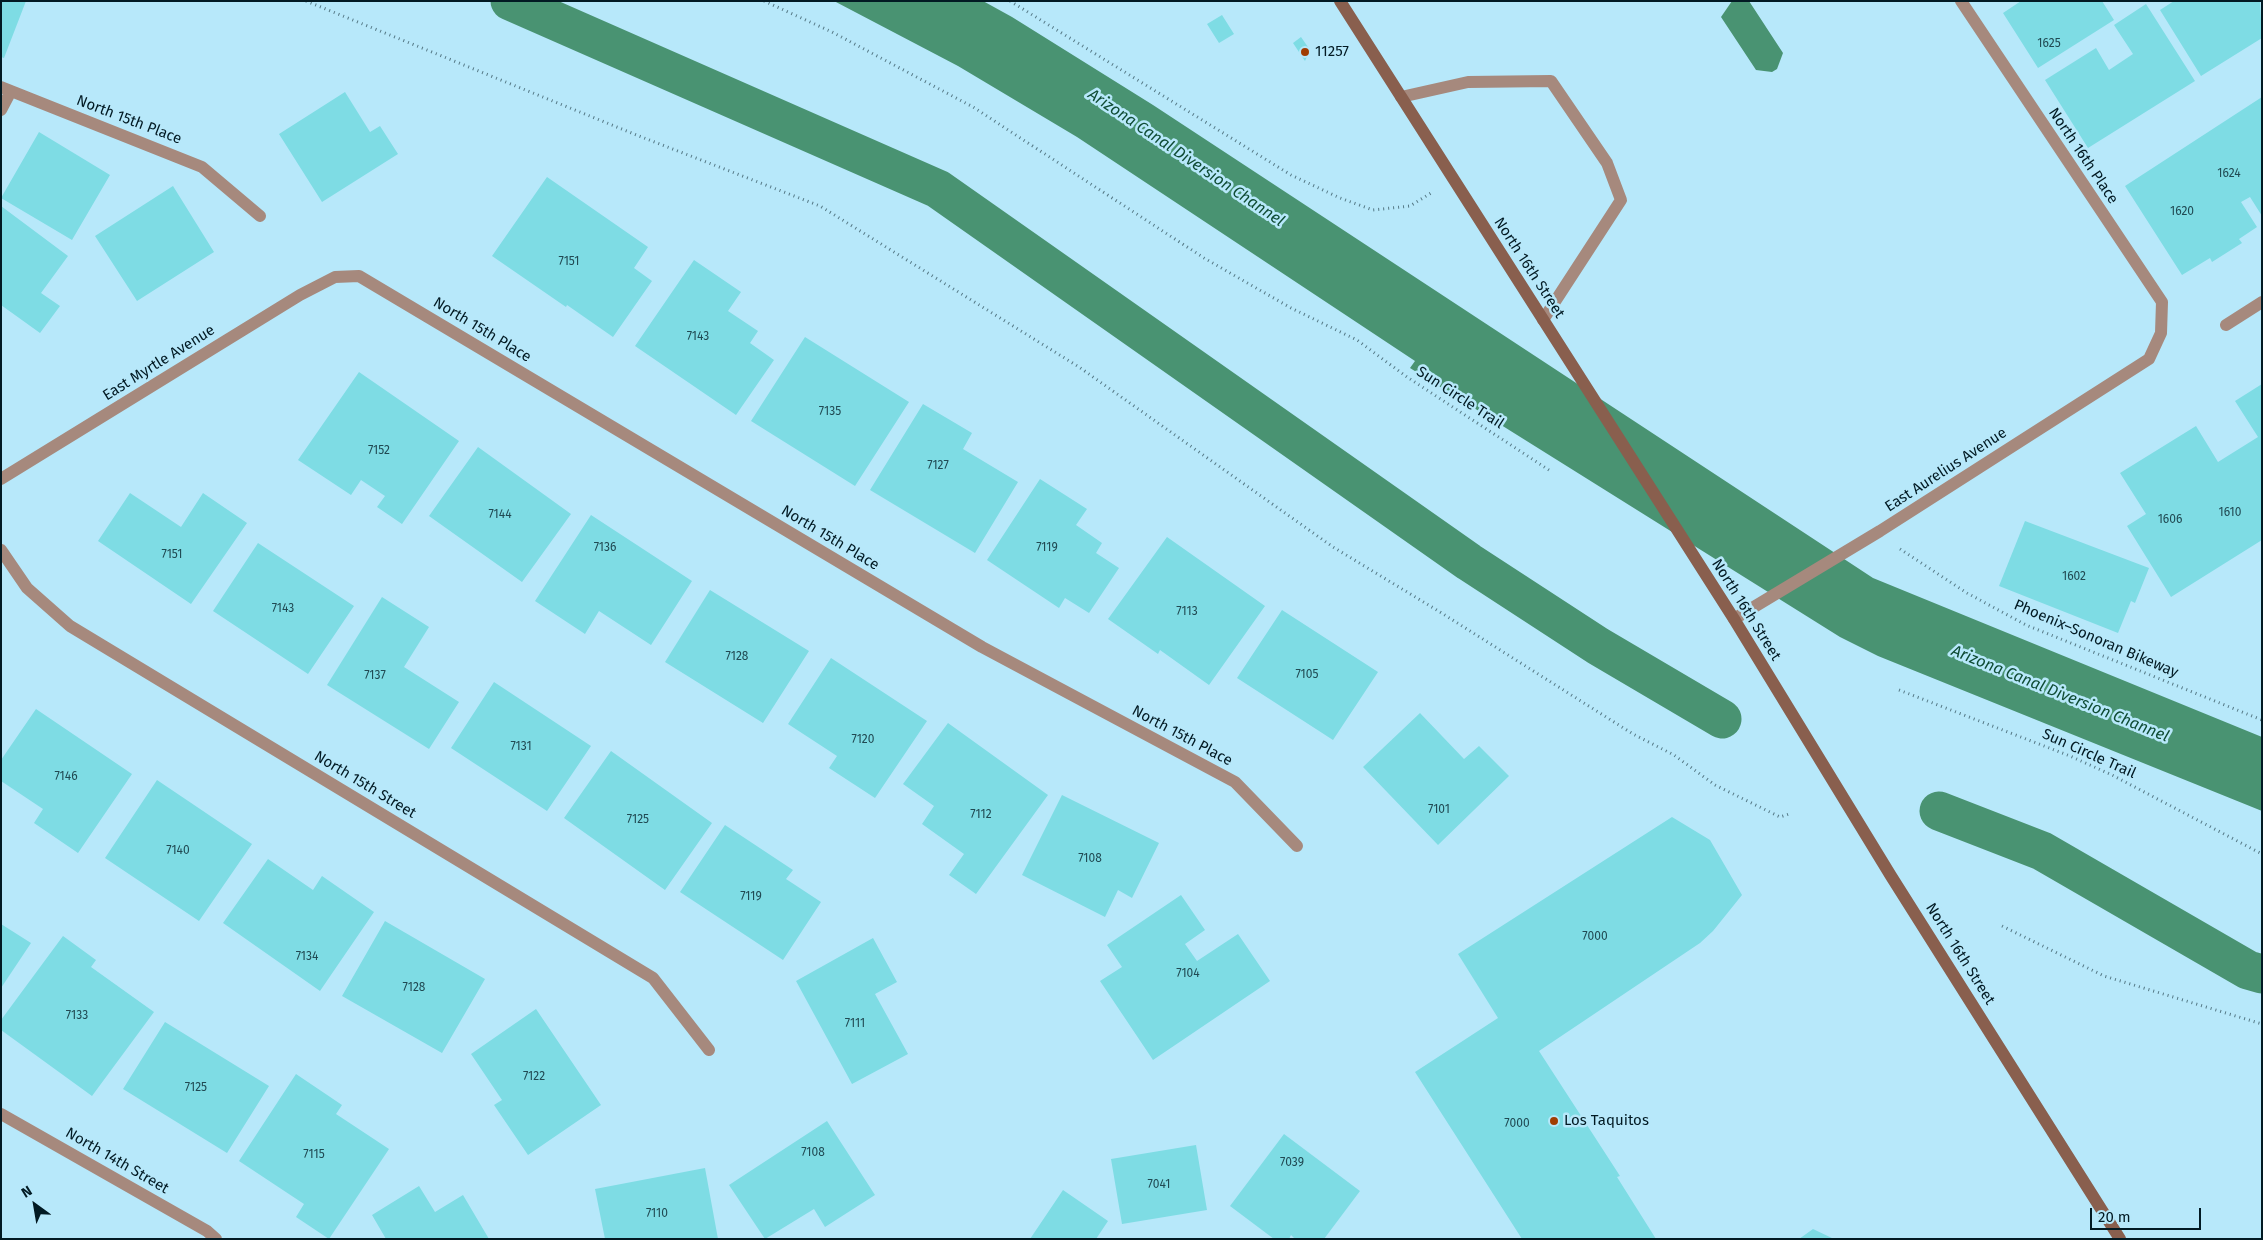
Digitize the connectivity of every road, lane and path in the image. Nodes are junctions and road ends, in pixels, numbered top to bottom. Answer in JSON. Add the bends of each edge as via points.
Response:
{"nodes":[{"id":1,"x":306,"y":1,"type":"edge"},
{"id":2,"x":764,"y":1,"type":"edge"},
{"id":3,"x":1010,"y":1,"type":"edge"},
{"id":4,"x":1340,"y":1,"type":"edge"},
{"id":5,"x":1961,"y":1,"type":"edge"},
{"id":6,"x":6,"y":89,"type":"edge"},
{"id":7,"x":1401,"y":97,"type":"junction"},
{"id":8,"x":1,"y":110,"type":"edge"},
{"id":9,"x":1453,"y":179,"type":"junction"},
{"id":10,"x":260,"y":216,"type":"dead end"},
{"id":11,"x":335,"y":277,"type":"joint"},
{"id":12,"x":2262,"y":302,"type":"edge"},
{"id":13,"x":1543,"y":320,"type":"junction"},
{"id":14,"x":2226,"y":326,"type":"dead end"},
{"id":15,"x":2161,"y":333,"type":"joint"},
{"id":16,"x":1552,"y":472,"type":"dead end"},
{"id":17,"x":1,"y":479,"type":"edge"},
{"id":18,"x":1880,"y":531,"type":"junction"},
{"id":19,"x":1,"y":550,"type":"edge"},
{"id":20,"x":1734,"y":619,"type":"junction"},
{"id":21,"x":1899,"y":690,"type":"dead end"},
{"id":22,"x":2262,"y":720,"type":"edge"},
{"id":23,"x":1789,"y":814,"type":"dead end"},
{"id":24,"x":1297,"y":846,"type":"dead end"},
{"id":25,"x":2262,"y":854,"type":"edge"},
{"id":26,"x":2002,"y":926,"type":"dead end"},
{"id":27,"x":2262,"y":1024,"type":"edge"},
{"id":28,"x":709,"y":1050,"type":"dead end"},
{"id":29,"x":1,"y":1114,"type":"edge"},
{"id":30,"x":216,"y":1239,"type":"edge"},
{"id":31,"x":2120,"y":1239,"type":"edge"}],
"edges":[{"from":1,"to":23,"type":"path","via":[[820,206],[1079,367],[1333,547],[1633,734],[1674,755],[1715,785],[1780,817]]},
{"from":2,"to":16,"type":"path","name":"Sun Circle Trail","via":[[832,32],[973,107],[1204,258],[1291,308],[1356,340]]},
{"from":3,"to":9,"type":"path","via":[[1283,170],[1340,198],[1373,210],[1410,206]]},
{"from":4,"to":7,"type":"main road","name":"North 16th Street"},
{"from":5,"to":15,"type":"street","name":"North 16th Place","via":[[2162,302]]},
{"from":6,"to":8,"type":"street"},
{"from":6,"to":10,"type":"street","name":"North 15th Place","via":[[202,167]]},
{"from":7,"to":9,"type":"main road","name":"North 16th Street"},
{"from":7,"to":13,"type":"street","via":[[1468,82],[1551,81],[1607,163],[1621,200]]},
{"from":9,"to":13,"type":"main road","name":"North 16th Street"},
{"from":11,"to":17,"type":"street","name":"East Myrtle Avenue","via":[[300,295]]},
{"from":11,"to":24,"type":"street","name":"North 15th Place","via":[[359,276],[982,648],[1235,782]]},
{"from":12,"to":14,"type":"street"},
{"from":13,"to":20,"type":"main road","name":"North 16th Street"},
{"from":15,"to":18,"type":"street","name":"East Aurelius Avenue","via":[[2149,359]]},
{"from":18,"to":20,"type":"street","name":"East Aurelius Avenue"},
{"from":18,"to":22,"type":"path","name":"Phoenix–Sonoran Bikeway","via":[[1908,556],[2026,625]]},
{"from":19,"to":28,"type":"street","name":"North 15th Street","via":[[27,588],[70,626],[653,978]]},
{"from":20,"to":31,"type":"main road","name":"North 16th Street"},
{"from":21,"to":25,"type":"path","name":"Sun Circle Trail","via":[[2112,775]]},
{"from":26,"to":27,"type":"path","via":[[2104,976]]},
{"from":29,"to":30,"type":"street","name":"North 14th Street"}]}
